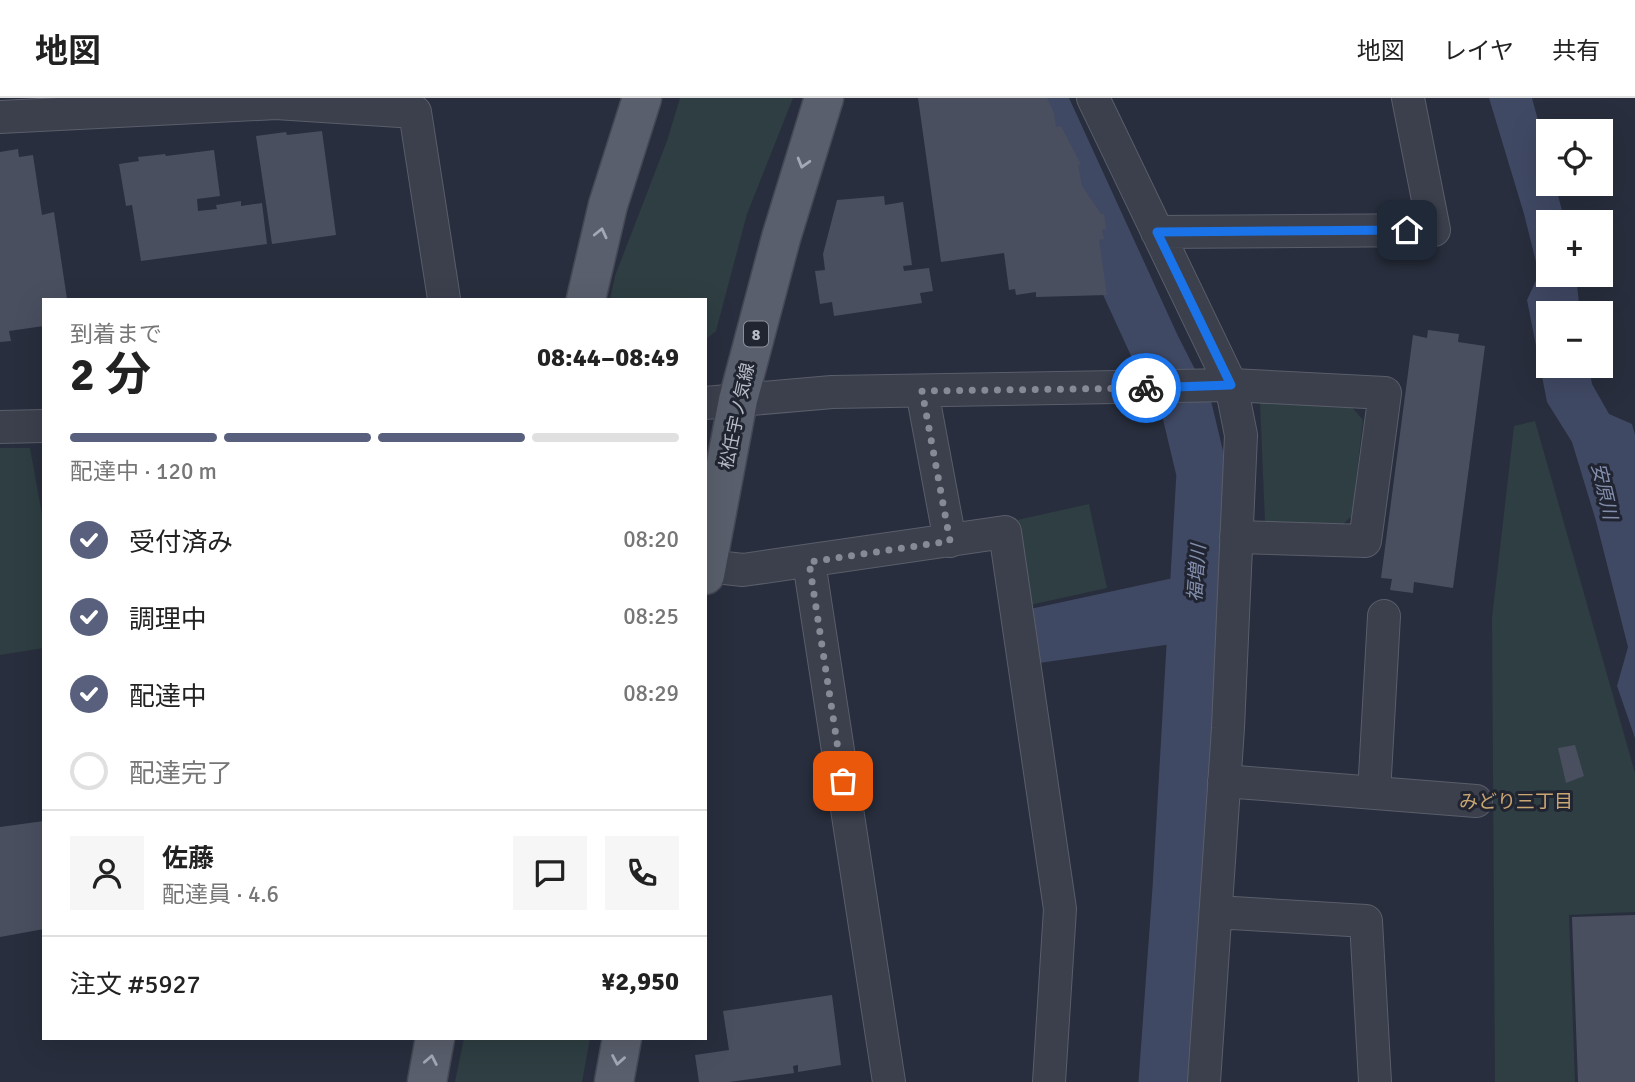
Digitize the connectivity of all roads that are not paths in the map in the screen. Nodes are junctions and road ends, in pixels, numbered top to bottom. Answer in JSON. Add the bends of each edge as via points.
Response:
{"nodes":[{"id":1,"x":642,"y":98,"type":"edge"},
{"id":2,"x":824,"y":98,"type":"edge"},
{"id":3,"x":1093,"y":98,"type":"edge"},
{"id":4,"x":1408,"y":98,"type":"edge"},
{"id":5,"x":276,"y":101,"type":"edge"},
{"id":6,"x":0,"y":117,"type":"edge"},
{"id":7,"x":1157,"y":232,"type":"junction"},
{"id":8,"x":444,"y":298,"type":"edge"},
{"id":9,"x":586,"y":298,"type":"edge"},
{"id":10,"x":1218,"y":386,"type":"junction"},
{"id":11,"x":922,"y":391,"type":"junction"},
{"id":12,"x":722,"y":401,"type":"edge"},
{"id":13,"x":42,"y":426,"type":"edge"},
{"id":14,"x":0,"y":427,"type":"edge"},
{"id":15,"x":1236,"y":537,"type":"junction"},
{"id":16,"x":950,"y":541,"type":"junction"},
{"id":17,"x":707,"y":559,"type":"edge"},
{"id":18,"x":809,"y":562,"type":"junction"},
{"id":19,"x":707,"y":570,"type":"edge"},
{"id":20,"x":1384,"y":616,"type":"dead end"},
{"id":21,"x":1224,"y":781,"type":"junction"},
{"id":22,"x":1374,"y":793,"type":"junction"},
{"id":23,"x":1476,"y":801,"type":"dead end"},
{"id":24,"x":1216,"y":912,"type":"junction"},
{"id":25,"x":435,"y":1040,"type":"edge"},
{"id":26,"x":622,"y":1040,"type":"edge"},
{"id":27,"x":426,"y":1082,"type":"edge"},
{"id":28,"x":614,"y":1082,"type":"edge"},
{"id":29,"x":889,"y":1082,"type":"edge"},
{"id":30,"x":1049,"y":1082,"type":"edge"},
{"id":31,"x":1205,"y":1082,"type":"edge"},
{"id":32,"x":1374,"y":1082,"type":"edge"}],
"edges":[{"from":9,"to":1,"type":"main road","one_way":true,"via":[[608,205]]},
{"from":2,"to":12,"type":"main road","name":"松任宇ノ気線","number":"8","one_way":true,"via":[[781,238]]},
{"from":3,"to":7,"type":"street"},
{"from":4,"to":7,"type":"street","via":[[1434,230]]},
{"from":5,"to":6,"type":"street"},
{"from":5,"to":8,"type":"street","via":[[415,112]]},
{"from":7,"to":10,"type":"street"},
{"from":10,"to":11,"type":"street"},
{"from":10,"to":15,"type":"street","via":[[1241,435]]},
{"from":10,"to":15,"type":"street","via":[[1385,393],[1365,541]]},
{"from":11,"to":12,"type":"street"},
{"from":11,"to":16,"type":"street"},
{"from":12,"to":17,"type":"main road","name":"松任宇ノ気線","number":"8"},
{"from":13,"to":14,"type":"street"},
{"from":15,"to":21,"type":"street"},
{"from":16,"to":18,"type":"street"},
{"from":16,"to":30,"type":"street","via":[[1005,532],[1060,909]]},
{"from":18,"to":19,"type":"street"},
{"from":18,"to":29,"type":"street"},
{"from":20,"to":22,"type":"street"},
{"from":21,"to":22,"type":"street"},
{"from":21,"to":24,"type":"street"},
{"from":22,"to":23,"type":"street"},
{"from":24,"to":31,"type":"street"},
{"from":24,"to":32,"type":"street","via":[[1366,921]]},
{"from":27,"to":25,"type":"main road","one_way":true},
{"from":26,"to":28,"type":"main road","one_way":true}]}
